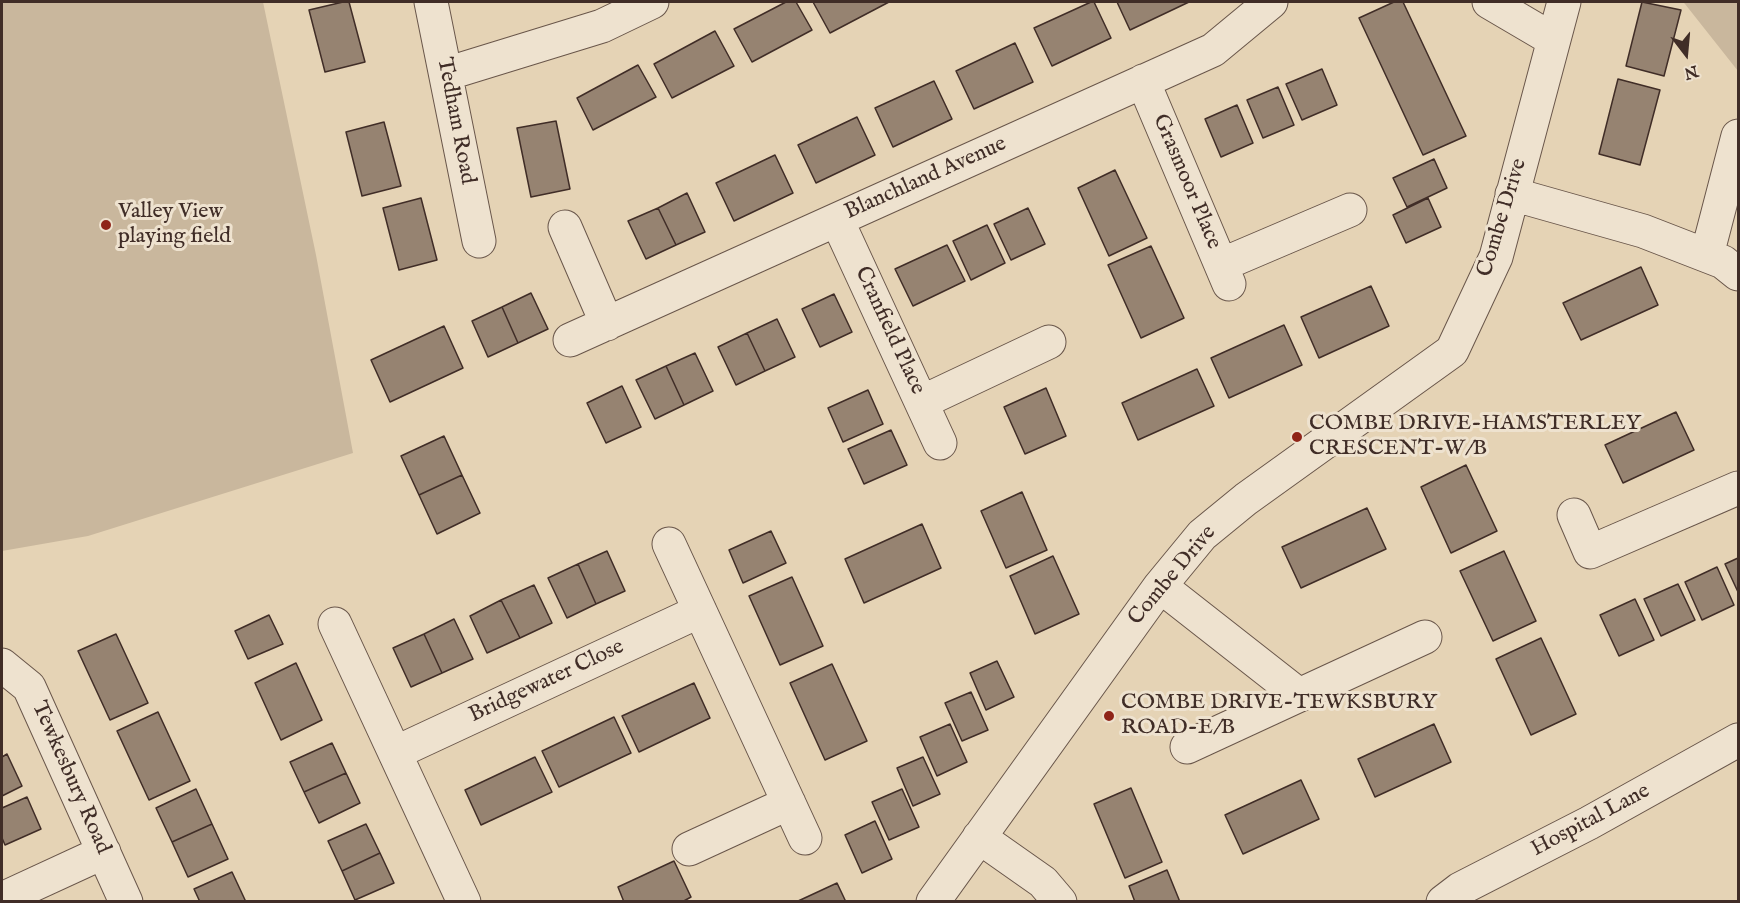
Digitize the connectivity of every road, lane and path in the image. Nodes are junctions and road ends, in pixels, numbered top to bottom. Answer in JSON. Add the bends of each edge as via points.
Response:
{"nodes":[{"id":1,"x":431,"y":2,"type":"edge"},
{"id":2,"x":652,"y":2,"type":"edge"},
{"id":3,"x":1271,"y":2,"type":"edge"},
{"id":4,"x":1489,"y":2,"type":"edge"},
{"id":5,"x":1564,"y":2,"type":"edge"},
{"id":6,"x":1552,"y":39,"type":"junction"},
{"id":7,"x":446,"y":74,"type":"junction"},
{"id":8,"x":1143,"y":81,"type":"junction"},
{"id":9,"x":1738,"y":136,"type":"edge"},
{"id":10,"x":1512,"y":194,"type":"junction"},
{"id":11,"x":1350,"y":210,"type":"dead end"},
{"id":12,"x":837,"y":219,"type":"junction"},
{"id":13,"x":565,"y":227,"type":"dead end"},
{"id":14,"x":479,"y":242,"type":"dead end"},
{"id":15,"x":1707,"y":255,"type":"junction"},
{"id":16,"x":1738,"y":274,"type":"edge"},
{"id":17,"x":608,"y":324,"type":"junction"},
{"id":18,"x":570,"y":340,"type":"dead end"},
{"id":19,"x":1049,"y":342,"type":"dead end"},
{"id":20,"x":922,"y":402,"type":"junction"},
{"id":21,"x":940,"y":443,"type":"dead end"},
{"id":22,"x":1738,"y":488,"type":"edge"},
{"id":23,"x":1574,"y":515,"type":"dead end"},
{"id":24,"x":669,"y":544,"type":"dead end"},
{"id":25,"x":1160,"y":586,"type":"junction"},
{"id":26,"x":700,"y":611,"type":"junction"},
{"id":27,"x":335,"y":624,"type":"dead end"},
{"id":28,"x":1425,"y":637,"type":"dead end"},
{"id":29,"x":2,"y":665,"type":"edge"},
{"id":30,"x":1299,"y":695,"type":"junction"},
{"id":31,"x":1738,"y":740,"type":"edge"},
{"id":32,"x":1186,"y":747,"type":"dead end"},
{"id":33,"x":395,"y":753,"type":"junction"},
{"id":34,"x":789,"y":803,"type":"junction"},
{"id":35,"x":979,"y":837,"type":"junction"},
{"id":36,"x":806,"y":838,"type":"dead end"},
{"id":37,"x":689,"y":849,"type":"dead end"},
{"id":38,"x":104,"y":852,"type":"junction"},
{"id":39,"x":2,"y":899,"type":"edge"},
{"id":40,"x":126,"y":902,"type":"edge"},
{"id":41,"x":464,"y":902,"type":"edge"},
{"id":42,"x":933,"y":902,"type":"edge"},
{"id":43,"x":1060,"y":902,"type":"edge"},
{"id":44,"x":1443,"y":902,"type":"edge"}],
"edges":[{"from":1,"to":7,"type":"street","name":"Tedham Road"},
{"from":2,"to":7,"type":"street","via":[[602,26]]},
{"from":3,"to":8,"type":"street","name":"Blanchland Avenue","via":[[1213,50]]},
{"from":4,"to":6,"type":"street"},
{"from":5,"to":6,"type":"street","name":"Combe Drive"},
{"from":6,"to":10,"type":"street","name":"Combe Drive"},
{"from":7,"to":14,"type":"street","name":"Tedham Road"},
{"from":8,"to":11,"type":"street","name":"Grasmoor Place","via":[[1225,275]]},
{"from":8,"to":12,"type":"street","name":"Blanchland Avenue"},
{"from":9,"to":15,"type":"street"},
{"from":10,"to":15,"type":"street","via":[[1643,231]]},
{"from":10,"to":25,"type":"street","name":"Combe Drive","via":[[1496,257],[1452,351],[1246,499],[1202,535]]},
{"from":12,"to":17,"type":"street","name":"Blanchland Avenue"},
{"from":12,"to":20,"type":"street","name":"Cranfield Place"},
{"from":13,"to":17,"type":"street"},
{"from":15,"to":16,"type":"street","via":[[1723,261]]},
{"from":17,"to":18,"type":"street","name":"Blanchland Avenue"},
{"from":19,"to":20,"type":"street"},
{"from":20,"to":21,"type":"street","name":"Cranfield Place"},
{"from":22,"to":23,"type":"street","via":[[1590,552]]},
{"from":24,"to":26,"type":"street"},
{"from":25,"to":30,"type":"street"},
{"from":25,"to":35,"type":"street","name":"Combe Drive"},
{"from":26,"to":33,"type":"street","name":"Bridgewater Close"},
{"from":26,"to":34,"type":"street"},
{"from":27,"to":33,"type":"street"},
{"from":28,"to":30,"type":"street"},
{"from":29,"to":38,"type":"street","name":"Tewkesbury Road","via":[[29,687]]},
{"from":30,"to":32,"type":"street"},
{"from":31,"to":44,"type":"street","name":"Hospital Lane","via":[[1460,889]]},
{"from":33,"to":41,"type":"street"},
{"from":34,"to":36,"type":"street"},
{"from":34,"to":37,"type":"street"},
{"from":35,"to":42,"type":"street","name":"Combe Drive"},
{"from":35,"to":43,"type":"street","via":[[1043,882]]},
{"from":38,"to":39,"type":"street"},
{"from":38,"to":40,"type":"street","name":"Tewkesbury Road"}]}
